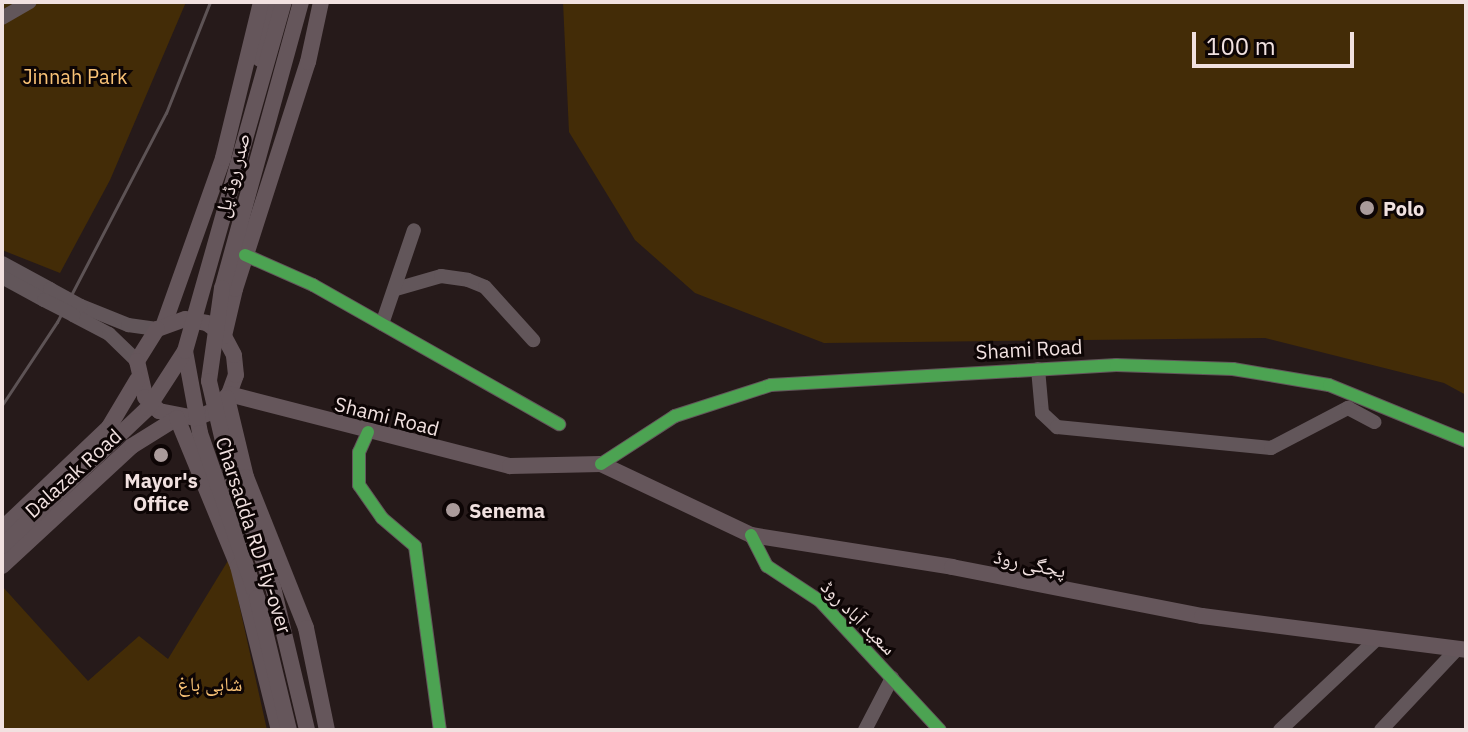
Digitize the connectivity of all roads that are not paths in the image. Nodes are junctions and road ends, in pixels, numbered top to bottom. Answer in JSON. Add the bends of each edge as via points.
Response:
{"nodes":[{"id":1,"x":30,"y":2,"type":"edge"},
{"id":2,"x":261,"y":2,"type":"edge"},
{"id":3,"x":273,"y":2,"type":"edge"},
{"id":4,"x":284,"y":2,"type":"edge"},
{"id":5,"x":301,"y":2,"type":"edge"},
{"id":6,"x":324,"y":2,"type":"edge"},
{"id":7,"x":2,"y":18,"type":"edge"},
{"id":8,"x":223,"y":158,"type":"junction"},
{"id":9,"x":206,"y":209,"type":"junction"},
{"id":10,"x":414,"y":230,"type":"dead end"},
{"id":11,"x":253,"y":232,"type":"junction"},
{"id":12,"x":245,"y":255,"type":"junction"},
{"id":13,"x":2,"y":263,"type":"edge"},
{"id":14,"x":2,"y":277,"type":"edge"},
{"id":15,"x":396,"y":289,"type":"junction"},
{"id":16,"x":47,"y":294,"type":"junction"},
{"id":17,"x":77,"y":310,"type":"junction"},
{"id":18,"x":382,"y":324,"type":"junction"},
{"id":19,"x":160,"y":327,"type":"junction"},
{"id":20,"x":224,"y":336,"type":"junction"},
{"id":21,"x":533,"y":340,"type":"dead end"},
{"id":22,"x":185,"y":351,"type":"junction"},
{"id":23,"x":210,"y":360,"type":"joint"},
{"id":24,"x":137,"y":361,"type":"junction"},
{"id":25,"x":1038,"y":369,"type":"junction"},
{"id":26,"x":137,"y":380,"type":"junction"},
{"id":27,"x":228,"y":396,"type":"junction"},
{"id":28,"x":177,"y":418,"type":"junction"},
{"id":29,"x":1374,"y":422,"type":"dead end"},
{"id":30,"x":559,"y":424,"type":"dead end"},
{"id":31,"x":368,"y":432,"type":"junction"},
{"id":32,"x":1466,"y":441,"type":"edge"},
{"id":33,"x":601,"y":464,"type":"junction"},
{"id":34,"x":2,"y":529,"type":"edge"},
{"id":35,"x":751,"y":535,"type":"junction"},
{"id":36,"x":2,"y":546,"type":"edge"},
{"id":37,"x":2,"y":566,"type":"edge"},
{"id":38,"x":1378,"y":638,"type":"junction"},
{"id":39,"x":1462,"y":649,"type":"edge"},
{"id":40,"x":892,"y":678,"type":"junction"},
{"id":41,"x":279,"y":730,"type":"edge"},
{"id":42,"x":289,"y":730,"type":"edge"},
{"id":43,"x":307,"y":730,"type":"edge"},
{"id":44,"x":327,"y":730,"type":"edge"},
{"id":45,"x":440,"y":730,"type":"edge"},
{"id":46,"x":865,"y":730,"type":"edge"},
{"id":47,"x":940,"y":730,"type":"edge"},
{"id":48,"x":1280,"y":730,"type":"edge"},
{"id":49,"x":1381,"y":730,"type":"edge"}],
"edges":[{"from":1,"to":7,"type":"street"},
{"from":2,"to":8,"type":"main road"},
{"from":3,"to":8,"type":"main road","via":[[246,106]]},
{"from":4,"to":22,"type":"main road","name":"صدر روڈ پل","bridge":true},
{"from":5,"to":23,"type":"main road","name":"صدر روڈ پل","bridge":true,"via":[[222,288]]},
{"from":6,"to":11,"type":"main road","via":[[297,132]]},
{"from":8,"to":9,"type":"main road"},
{"from":9,"to":11,"type":"main road","via":[[224,231]]},
{"from":9,"to":19,"type":"main road"},
{"from":10,"to":15,"type":"street"},
{"from":11,"to":12,"type":"main road"},
{"from":12,"to":18,"type":"street"},
{"from":12,"to":20,"type":"main road"},
{"from":13,"to":16,"type":"street"},
{"from":14,"to":16,"type":"street"},
{"from":15,"to":18,"type":"street"},
{"from":15,"to":21,"type":"street","via":[[441,276],[468,280],[485,287]]},
{"from":16,"to":17,"type":"street","bridge":true},
{"from":17,"to":19,"type":"street","via":[[128,325]]},
{"from":17,"to":24,"type":"street"},
{"from":18,"to":30,"type":"street"},
{"from":19,"to":20,"type":"main road","via":[[185,319],[207,323]]},
{"from":19,"to":24,"type":"main road"},
{"from":20,"to":27,"type":"main road","via":[[236,375]]},
{"from":22,"to":36,"type":"main road","bridge":true,"via":[[148,408]]},
{"from":22,"to":42,"type":"main road","name":"Charsadda RD Fly-over","bridge":true,"via":[[200,433],[257,598]]},
{"from":23,"to":43,"type":"main road","name":"Charsadda RD Fly-over","bridge":true,"via":[[218,428],[273,587]]},
{"from":24,"to":26,"type":"main road"},
{"from":25,"to":29,"type":"street","via":[[1042,413],[1057,427],[1271,448],[1348,408]]},
{"from":25,"to":32,"type":"street","name":"Shami Road","via":[[1116,365],[1263,374],[1329,385]]},
{"from":25,"to":33,"type":"street","name":"Shami Road","via":[[771,385],[675,416]]},
{"from":26,"to":28,"type":"main road","via":[[159,411]]},
{"from":26,"to":34,"type":"main road","name":"Dalazak Road","via":[[109,427]]},
{"from":27,"to":28,"type":"main road","via":[[196,418]]},
{"from":27,"to":31,"type":"main road","name":"Shami Road"},
{"from":27,"to":44,"type":"main road","via":[[246,477],[306,628]]},
{"from":28,"to":37,"type":"main road","name":"Dalazak Road","via":[[132,446]]},
{"from":28,"to":41,"type":"main road","via":[[238,566]]},
{"from":31,"to":33,"type":"main road","name":"Shami Road","via":[[510,466]]},
{"from":31,"to":45,"type":"street","via":[[359,452],[359,485],[382,518],[415,546]]},
{"from":33,"to":35,"type":"main road","name":"پجگی روڈ"},
{"from":35,"to":38,"type":"main road","name":"پجگی روڈ","via":[[1188,613]]},
{"from":35,"to":40,"type":"street","name":"سعید آباد روڈ","via":[[767,566],[820,601]]},
{"from":38,"to":39,"type":"main road","name":"پجگی روڈ"},
{"from":38,"to":48,"type":"street"},
{"from":39,"to":49,"type":"street"},
{"from":40,"to":46,"type":"street"},
{"from":40,"to":47,"type":"street","name":"سعید آباد روڈ"}]}
